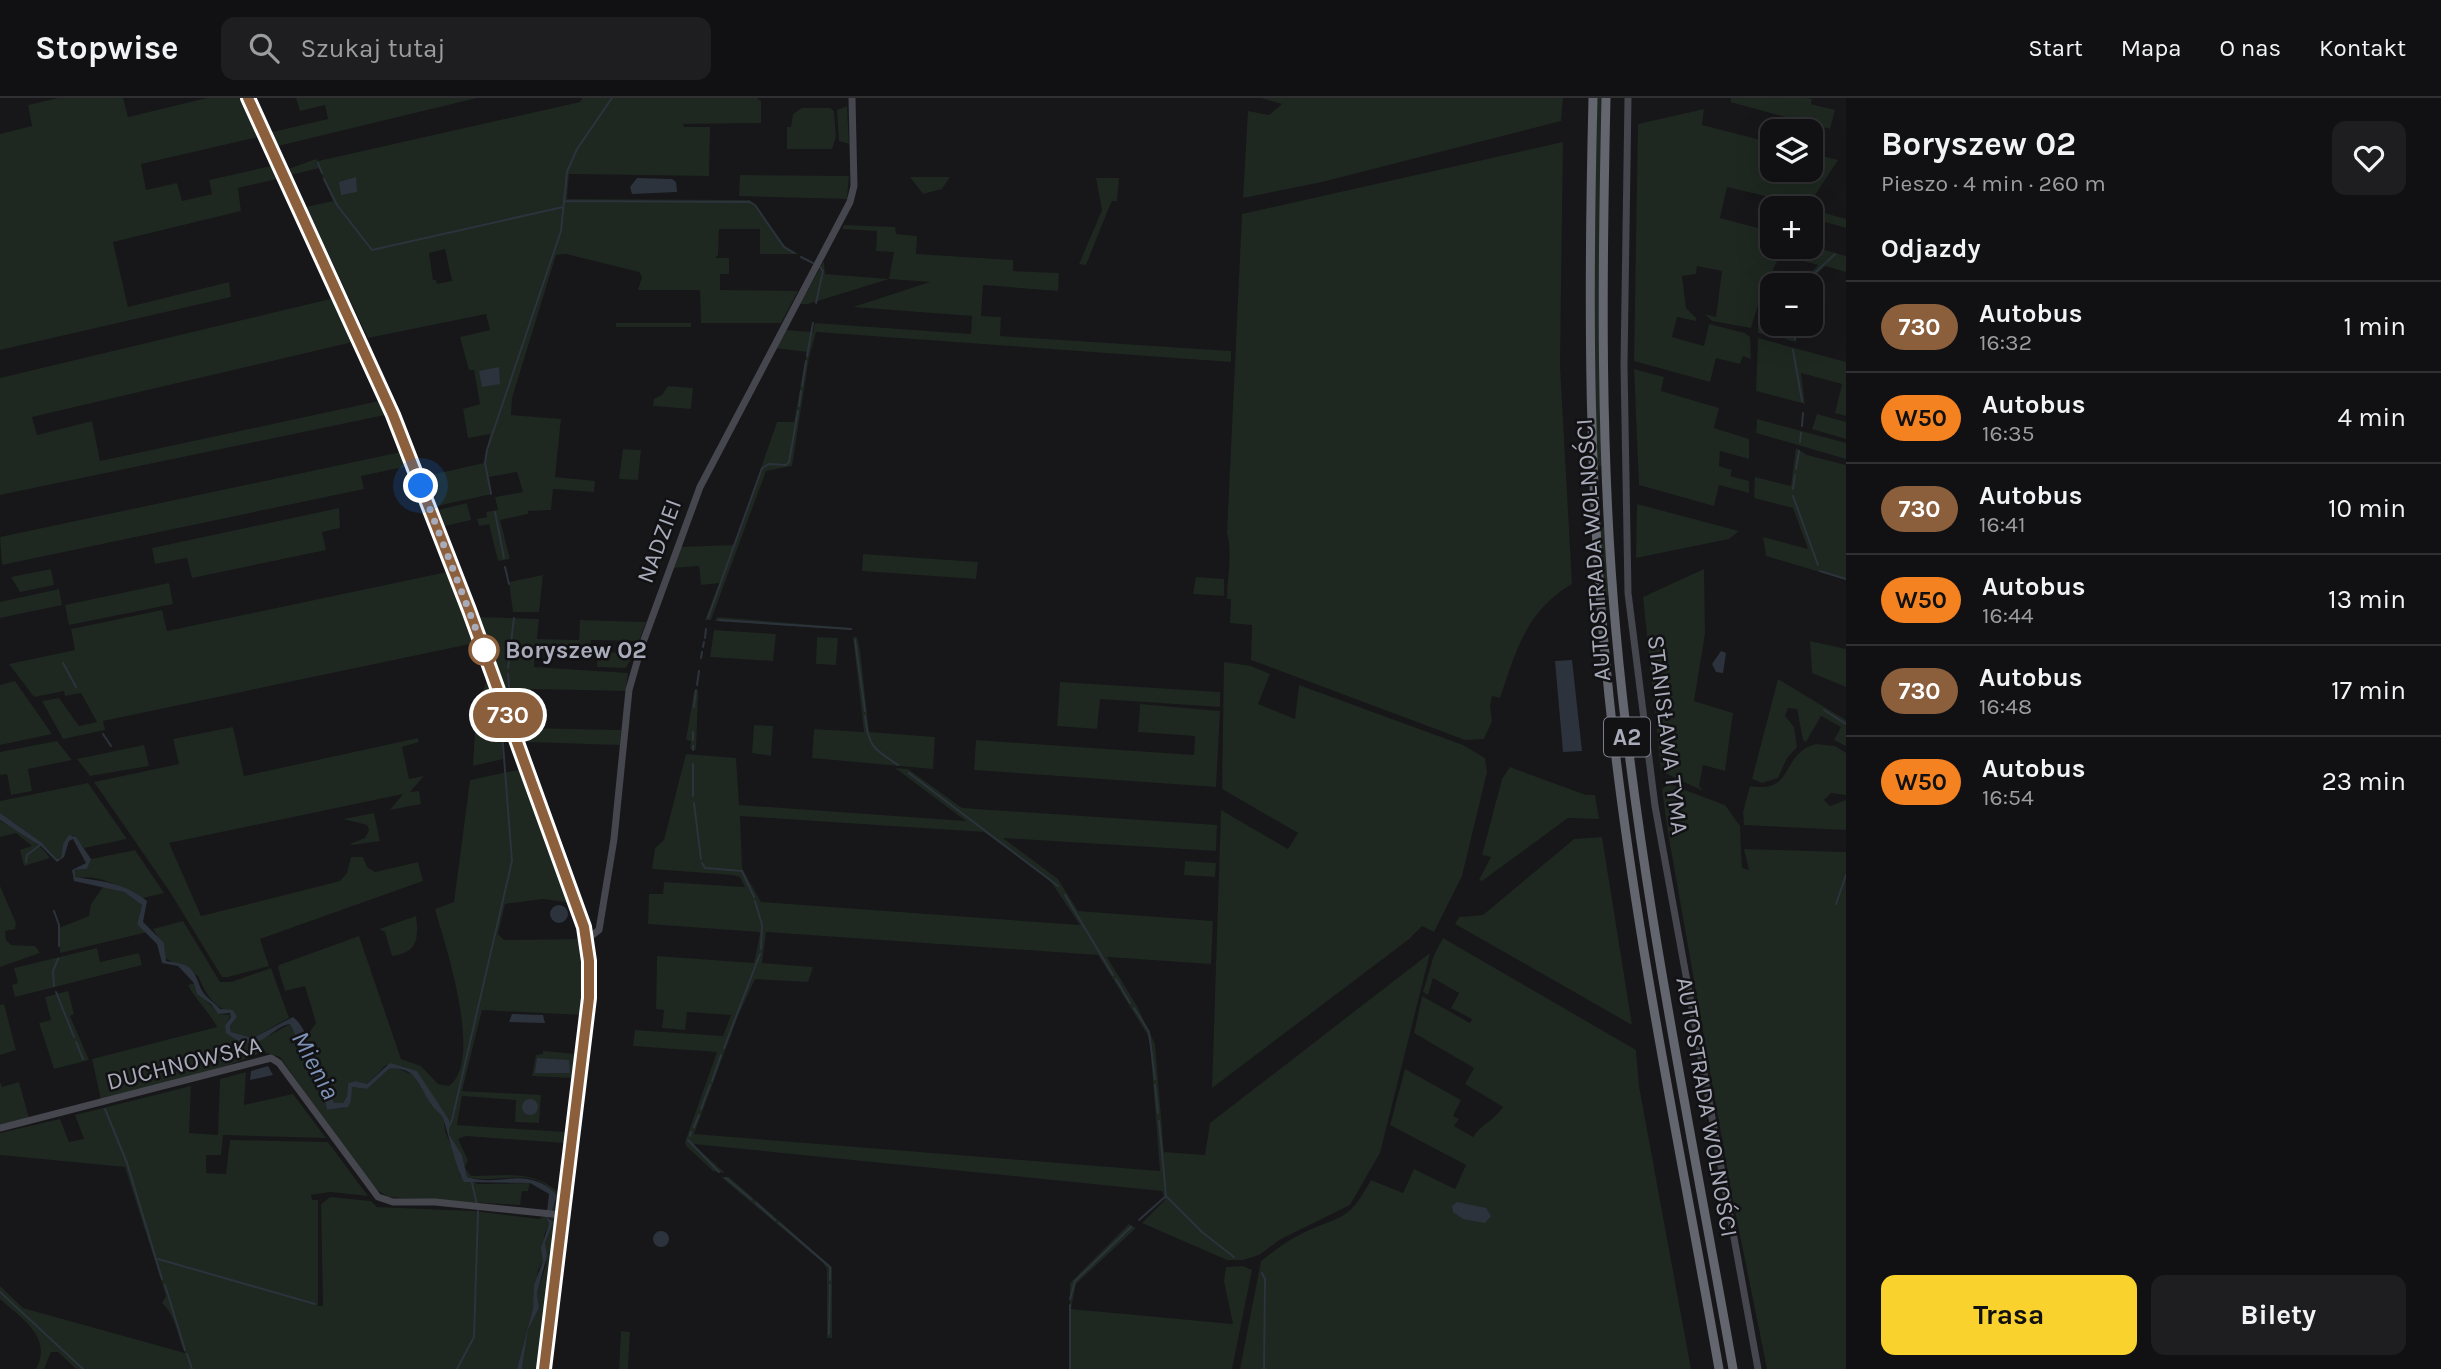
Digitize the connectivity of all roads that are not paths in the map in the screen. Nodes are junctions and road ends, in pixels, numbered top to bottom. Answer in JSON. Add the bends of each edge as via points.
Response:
{"nodes":[{"id":1,"x":247,"y":98,"type":"edge"},
{"id":2,"x":852,"y":98,"type":"edge"},
{"id":3,"x":1592,"y":98,"type":"edge"},
{"id":4,"x":1606,"y":98,"type":"edge"},
{"id":5,"x":1628,"y":98,"type":"edge"},
{"id":6,"x":587,"y":939,"type":"junction"},
{"id":7,"x":0,"y":1128,"type":"edge"},
{"id":8,"x":558,"y":1215,"type":"junction"},
{"id":9,"x":544,"y":1369,"type":"edge"},
{"id":10,"x":1719,"y":1369,"type":"edge"},
{"id":11,"x":1733,"y":1369,"type":"edge"},
{"id":12,"x":1758,"y":1369,"type":"edge"}],
"edges":[{"from":1,"to":6,"type":"street","via":[[393,415],[522,752]]},
{"from":2,"to":6,"type":"street","name":"NADZIEI","via":[[851,199],[700,487],[641,648],[629,690],[600,928]]},
{"from":3,"to":10,"type":"highway","name":"AUTOSTRADA WOLNOŚCI","number":"A2","via":[[1590,429],[1609,700],[1631,864]]},
{"from":4,"to":11,"type":"highway","name":"AUTOSTRADA WOLNOŚCI","number":"A2","via":[[1604,428],[1619,659],[1643,849]]},
{"from":5,"to":12,"type":"street","name":"STANISŁAWA TYMA","via":[[1624,388],[1628,593],[1655,806]]},
{"from":6,"to":8,"type":"street","via":[[589,998]]},
{"from":7,"to":8,"type":"street","name":"DUCHNOWSKA","via":[[271,1058],[377,1197]]},
{"from":8,"to":9,"type":"street"}]}
